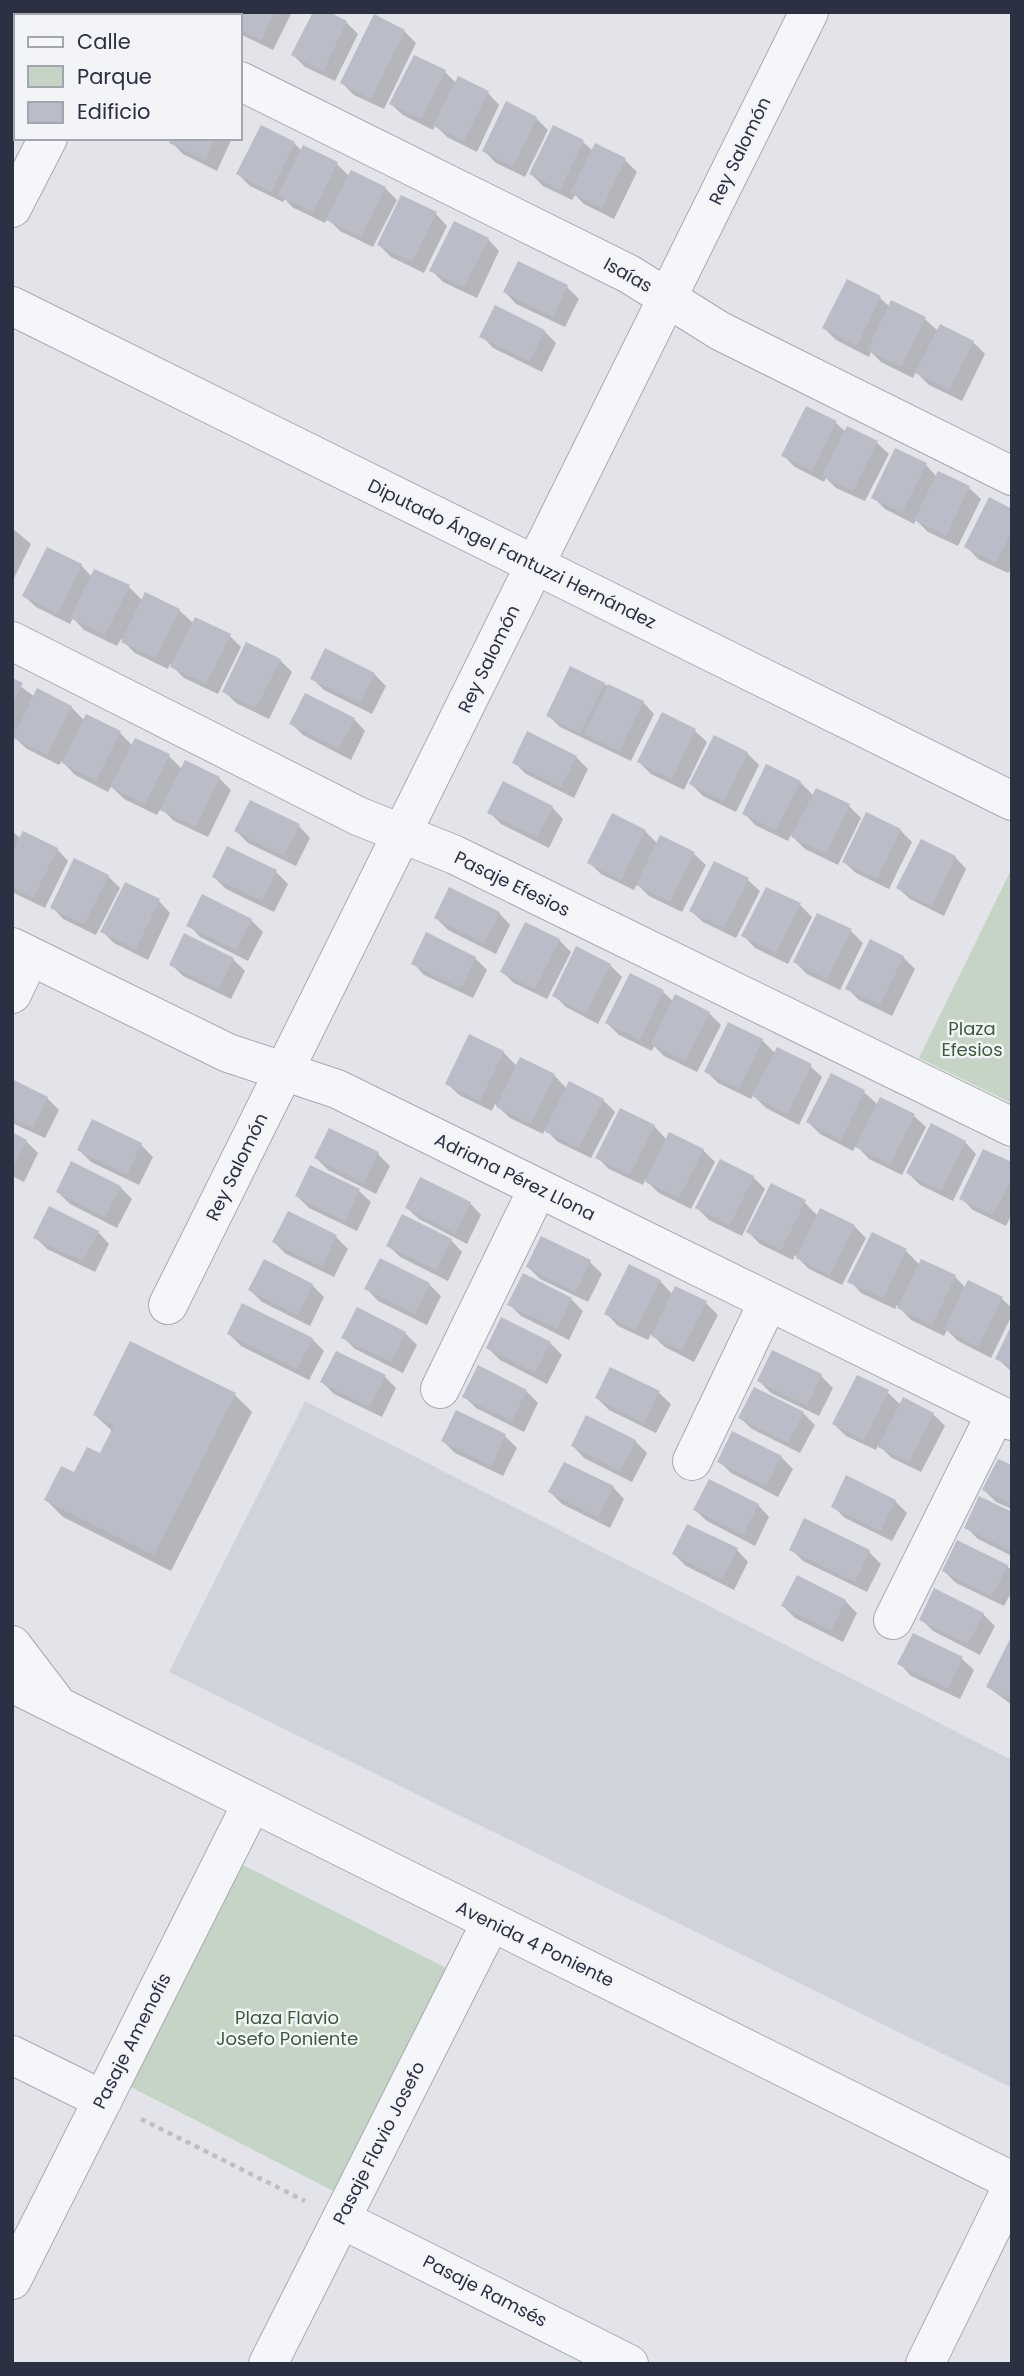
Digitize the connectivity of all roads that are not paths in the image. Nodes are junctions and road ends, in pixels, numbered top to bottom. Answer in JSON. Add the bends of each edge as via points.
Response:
{"nodes":[{"id":1,"x":809,"y":12,"type":"edge"},
{"id":2,"x":242,"y":83,"type":"edge"},
{"id":3,"x":47,"y":140,"type":"edge"},
{"id":4,"x":12,"y":208,"type":"edge"},
{"id":5,"x":667,"y":298,"type":"junction"},
{"id":6,"x":12,"y":306,"type":"edge"},
{"id":7,"x":1012,"y":476,"type":"edge"},
{"id":8,"x":535,"y":565,"type":"junction"},
{"id":9,"x":12,"y":641,"type":"edge"},
{"id":10,"x":1012,"y":801,"type":"edge"},
{"id":11,"x":402,"y":834,"type":"junction"},
{"id":12,"x":21,"y":951,"type":"edge"},
{"id":13,"x":12,"y":994,"type":"edge"},
{"id":14,"x":284,"y":1071,"type":"junction"},
{"id":15,"x":1012,"y":1127,"type":"edge"},
{"id":16,"x":538,"y":1188,"type":"junction"},
{"id":17,"x":768,"y":1302,"type":"junction"},
{"id":18,"x":168,"y":1305,"type":"dead end"},
{"id":19,"x":440,"y":1389,"type":"dead end"},
{"id":20,"x":1004,"y":1417,"type":"edge"},
{"id":21,"x":692,"y":1461,"type":"dead end"},
{"id":22,"x":893,"y":1620,"type":"dead end"},
{"id":23,"x":12,"y":1645,"type":"edge"},
{"id":24,"x":12,"y":1684,"type":"edge"},
{"id":25,"x":59,"y":1707,"type":"junction"},
{"id":26,"x":252,"y":1803,"type":"junction"},
{"id":27,"x":491,"y":1922,"type":"junction"},
{"id":28,"x":12,"y":2055,"type":"edge"},
{"id":29,"x":103,"y":2100,"type":"junction"},
{"id":30,"x":1012,"y":2181,"type":"edge"},
{"id":31,"x":1012,"y":2187,"type":"edge"},
{"id":32,"x":341,"y":2219,"type":"junction"},
{"id":33,"x":12,"y":2280,"type":"edge"},
{"id":34,"x":268,"y":2364,"type":"edge"},
{"id":35,"x":629,"y":2364,"type":"edge"},
{"id":36,"x":925,"y":2364,"type":"edge"}],
"edges":[{"from":1,"to":5,"type":"street","name":"Rey Salomón"},
{"from":2,"to":5,"type":"street","name":"Isaías","via":[[617,268]]},
{"from":3,"to":4,"type":"street"},
{"from":5,"to":7,"type":"street","name":"Isaías","via":[[720,331]]},
{"from":5,"to":8,"type":"street","name":"Rey Salomón"},
{"from":6,"to":8,"type":"street","name":"Diputado Ángel Fantuzzi Hernández"},
{"from":8,"to":10,"type":"street","name":"Diputado Ángel Fantuzzi Hernández"},
{"from":8,"to":11,"type":"street","name":"Rey Salomón"},
{"from":9,"to":11,"type":"street","name":"Pasaje Efesios"},
{"from":11,"to":14,"type":"street","name":"Rey Salomón"},
{"from":11,"to":15,"type":"street","name":"Pasaje Efesios","via":[[477,866]]},
{"from":12,"to":13,"type":"street"},
{"from":12,"to":14,"type":"street","name":"Adriana Pérez Llona","via":[[228,1053]]},
{"from":14,"to":16,"type":"street","name":"Adriana Pérez Llona","via":[[337,1089]]},
{"from":14,"to":18,"type":"street","name":"Rey Salomón"},
{"from":16,"to":17,"type":"street","name":"Adriana Pérez Llona"},
{"from":16,"to":19,"type":"street"},
{"from":17,"to":20,"type":"street","name":"Adriana Pérez Llona"},
{"from":17,"to":21,"type":"street"},
{"from":20,"to":22,"type":"street"},
{"from":23,"to":25,"type":"street","name":"Avenida 4 Poniente"},
{"from":24,"to":25,"type":"street","name":"Avenida 4 Poniente"},
{"from":25,"to":26,"type":"street","name":"Avenida 4 Poniente"},
{"from":26,"to":27,"type":"street","name":"Avenida 4 Poniente"},
{"from":26,"to":29,"type":"street","name":"Pasaje Amenofis"},
{"from":27,"to":30,"type":"street","name":"Avenida 4 Poniente"},
{"from":27,"to":32,"type":"street","name":"Pasaje Flavio Josefo"},
{"from":28,"to":29,"type":"street"},
{"from":29,"to":33,"type":"street","name":"Pasaje Amenofis"},
{"from":31,"to":36,"type":"street"},
{"from":32,"to":34,"type":"street","name":"Pasaje Flavio Josefo"},
{"from":32,"to":35,"type":"street","name":"Pasaje Ramsés"}]}
